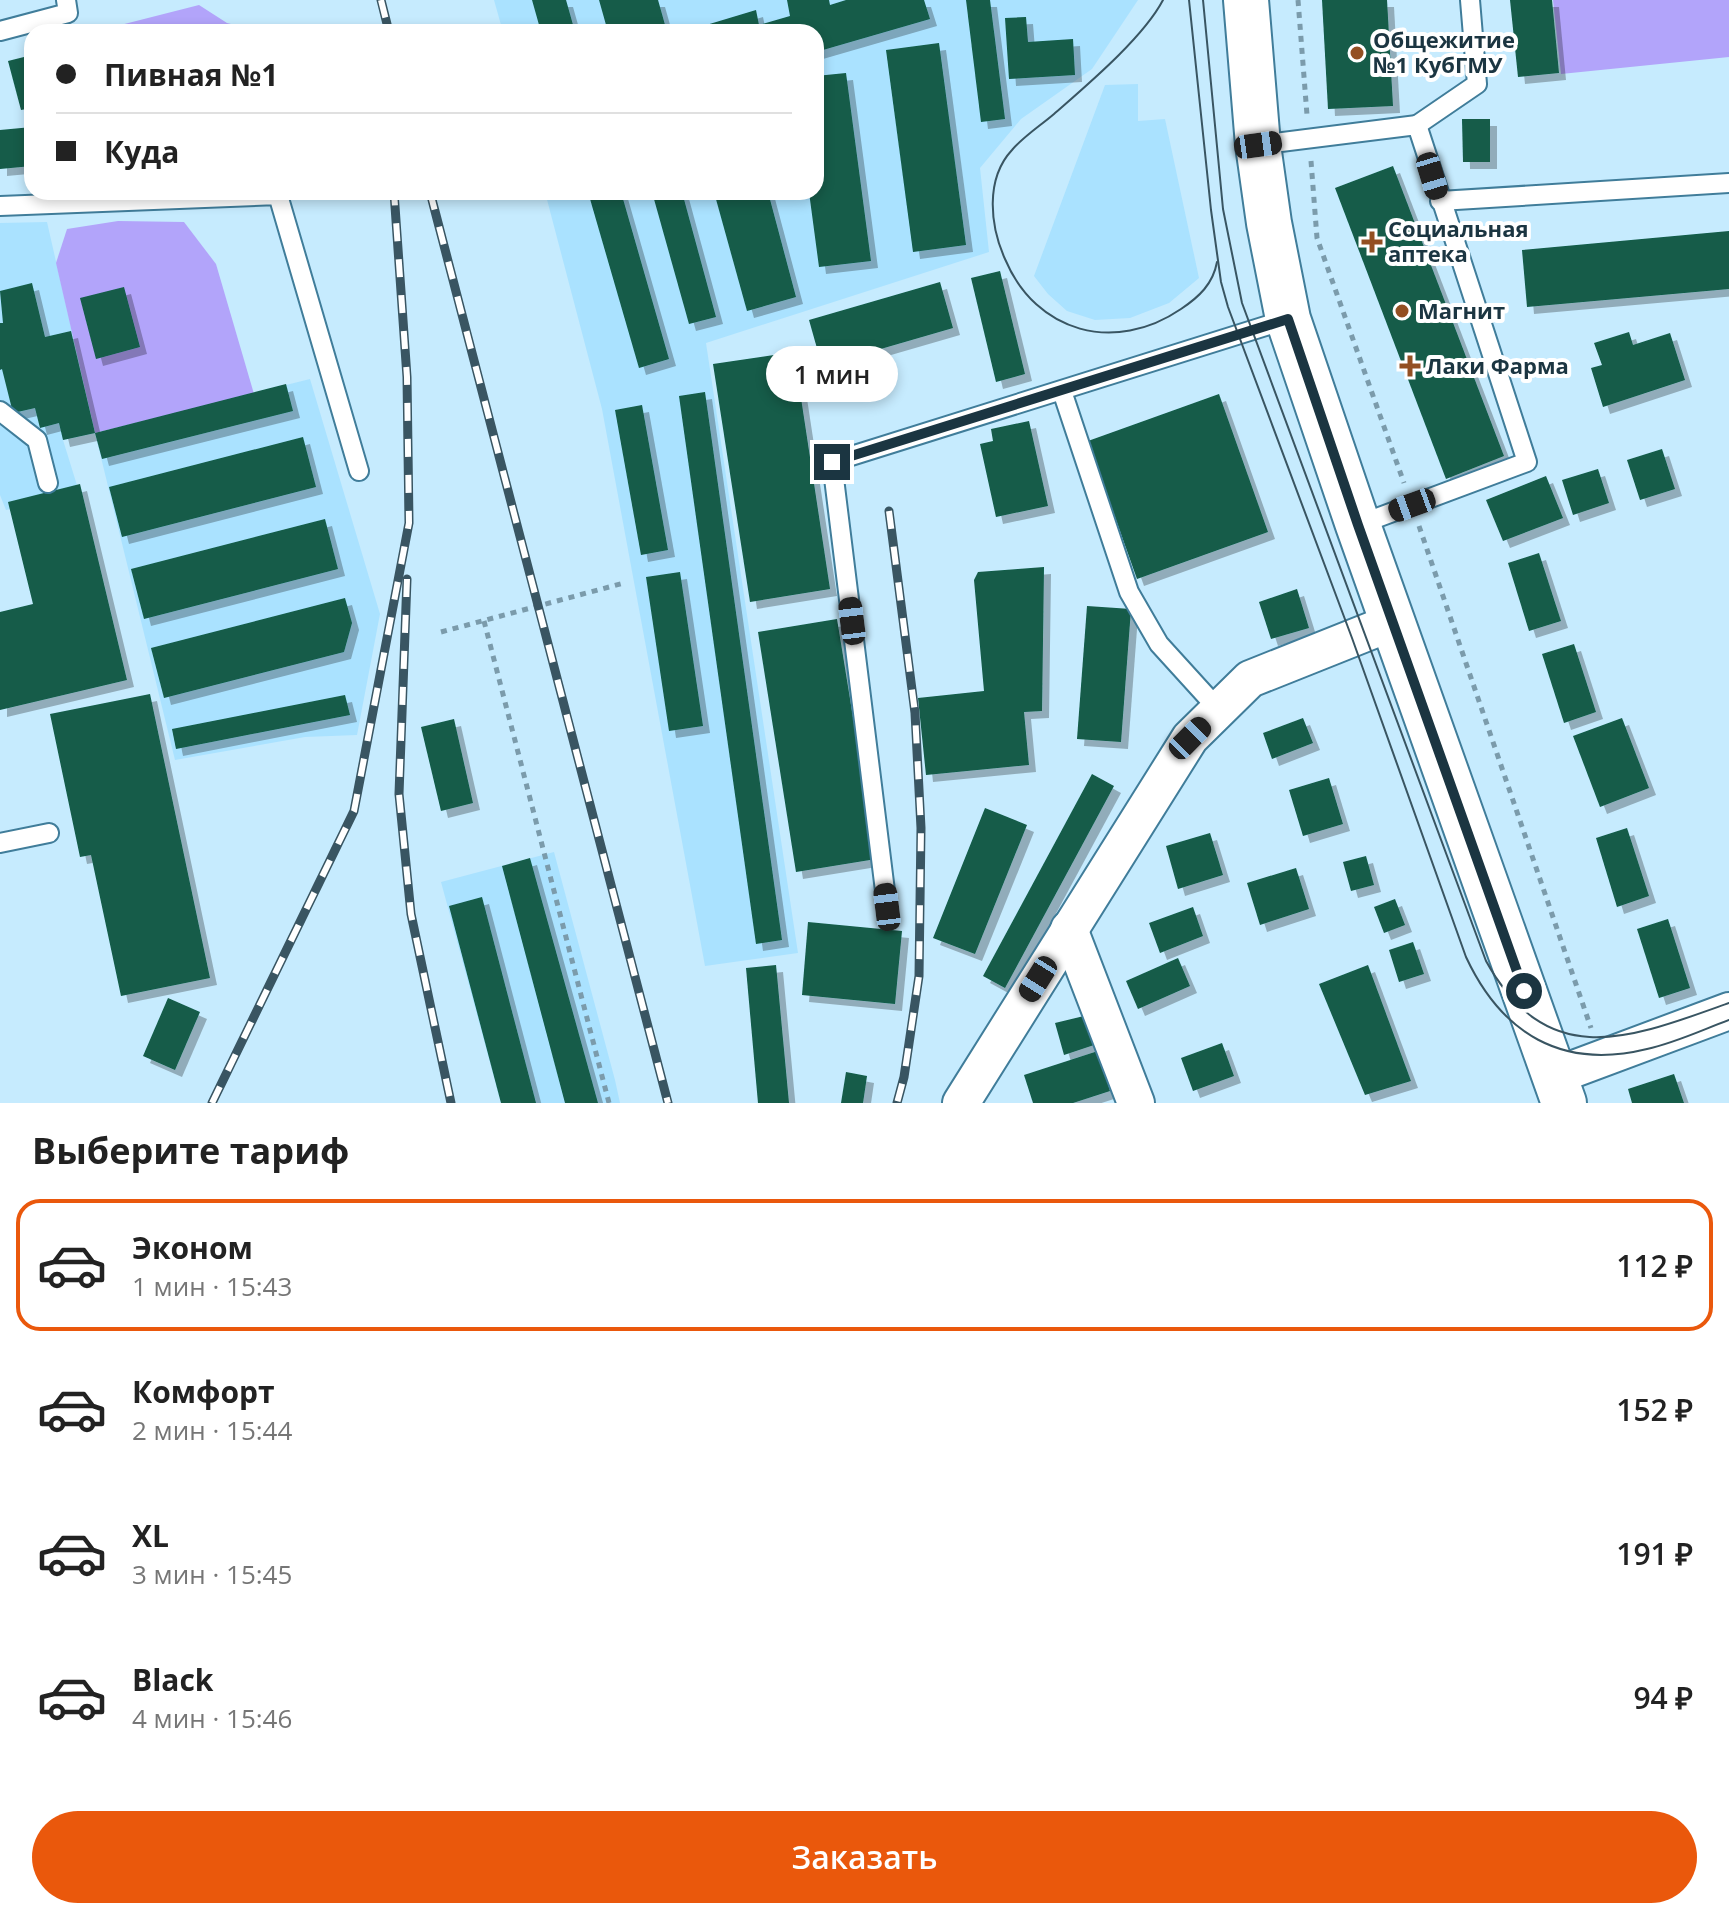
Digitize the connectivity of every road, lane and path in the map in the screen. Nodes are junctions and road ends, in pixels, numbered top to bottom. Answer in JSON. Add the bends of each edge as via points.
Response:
{"nodes":[{"id":1,"x":66,"y":0,"type":"edge"},
{"id":2,"x":1246,"y":0,"type":"edge"},
{"id":3,"x":1298,"y":0,"type":"edge"},
{"id":4,"x":1470,"y":0,"type":"edge"},
{"id":5,"x":26,"y":24,"type":"edge"},
{"id":6,"x":24,"y":25,"type":"edge"},
{"id":7,"x":0,"y":31,"type":"edge"},
{"id":8,"x":1417,"y":125,"type":"junction"},
{"id":9,"x":1309,"y":138,"type":"junction"},
{"id":10,"x":1258,"y":145,"type":"junction"},
{"id":11,"x":1729,"y":183,"type":"edge"},
{"id":12,"x":152,"y":200,"type":"edge"},
{"id":13,"x":279,"y":200,"type":"edge"},
{"id":14,"x":1440,"y":201,"type":"junction"},
{"id":15,"x":0,"y":206,"type":"edge"},
{"id":16,"x":1288,"y":319,"type":"junction"},
{"id":17,"x":1062,"y":391,"type":"junction"},
{"id":18,"x":0,"y":411,"type":"edge"},
{"id":19,"x":359,"y":471,"type":"dead end"},
{"id":20,"x":48,"y":483,"type":"dead end"},
{"id":21,"x":1412,"y":505,"type":"junction"},
{"id":22,"x":1358,"y":525,"type":"junction"},
{"id":23,"x":624,"y":583,"type":"dead end"},
{"id":24,"x":484,"y":621,"type":"junction"},
{"id":25,"x":1393,"y":622,"type":"junction"},
{"id":26,"x":441,"y":632,"type":"dead end"},
{"id":27,"x":1219,"y":710,"type":"junction"},
{"id":28,"x":49,"y":833,"type":"dead end"},
{"id":29,"x":0,"y":843,"type":"edge"},
{"id":30,"x":887,"y":907,"type":"dead end"},
{"id":31,"x":1069,"y":929,"type":"junction"},
{"id":32,"x":1729,"y":1011,"type":"edge"},
{"id":33,"x":1602,"y":1059,"type":"junction"},
{"id":34,"x":1560,"y":1090,"type":"edge"},
{"id":35,"x":609,"y":1103,"type":"edge"},
{"id":36,"x":961,"y":1103,"type":"edge"},
{"id":37,"x":1136,"y":1103,"type":"edge"}],
"edges":[{"from":1,"to":5,"type":"lane","via":[[68,13]]},
{"from":2,"to":10,"type":"main road"},
{"from":3,"to":9,"type":"path"},
{"from":4,"to":8,"type":"lane","via":[[1477,84]]},
{"from":6,"to":7,"type":"lane"},
{"from":8,"to":9,"type":"lane"},
{"from":8,"to":14,"type":"lane"},
{"from":9,"to":10,"type":"lane"},
{"from":9,"to":21,"type":"path","via":[[1317,238]]},
{"from":10,"to":16,"type":"main road"},
{"from":11,"to":14,"type":"lane"},
{"from":12,"to":15,"type":"lane"},
{"from":13,"to":19,"type":"lane"},
{"from":14,"to":21,"type":"lane","via":[[1527,462]]},
{"from":16,"to":17,"type":"lane"},
{"from":16,"to":22,"type":"main road"},
{"from":17,"to":27,"type":"lane","via":[[1129,592],[1159,644]]},
{"from":17,"to":30,"type":"lane","via":[[832,462]]},
{"from":18,"to":20,"type":"lane","via":[[37,440]]},
{"from":21,"to":22,"type":"lane"},
{"from":21,"to":33,"type":"path"},
{"from":22,"to":25,"type":"main road"},
{"from":23,"to":24,"type":"path"},
{"from":24,"to":26,"type":"path"},
{"from":24,"to":35,"type":"path"},
{"from":25,"to":27,"type":"street","via":[[1250,679]]},
{"from":25,"to":34,"type":"main road"},
{"from":27,"to":31,"type":"street","via":[[1190,738]]},
{"from":28,"to":29,"type":"lane"},
{"from":31,"to":36,"type":"street"},
{"from":31,"to":37,"type":"street"},
{"from":32,"to":33,"type":"street"},
{"from":33,"to":34,"type":"street"}]}
